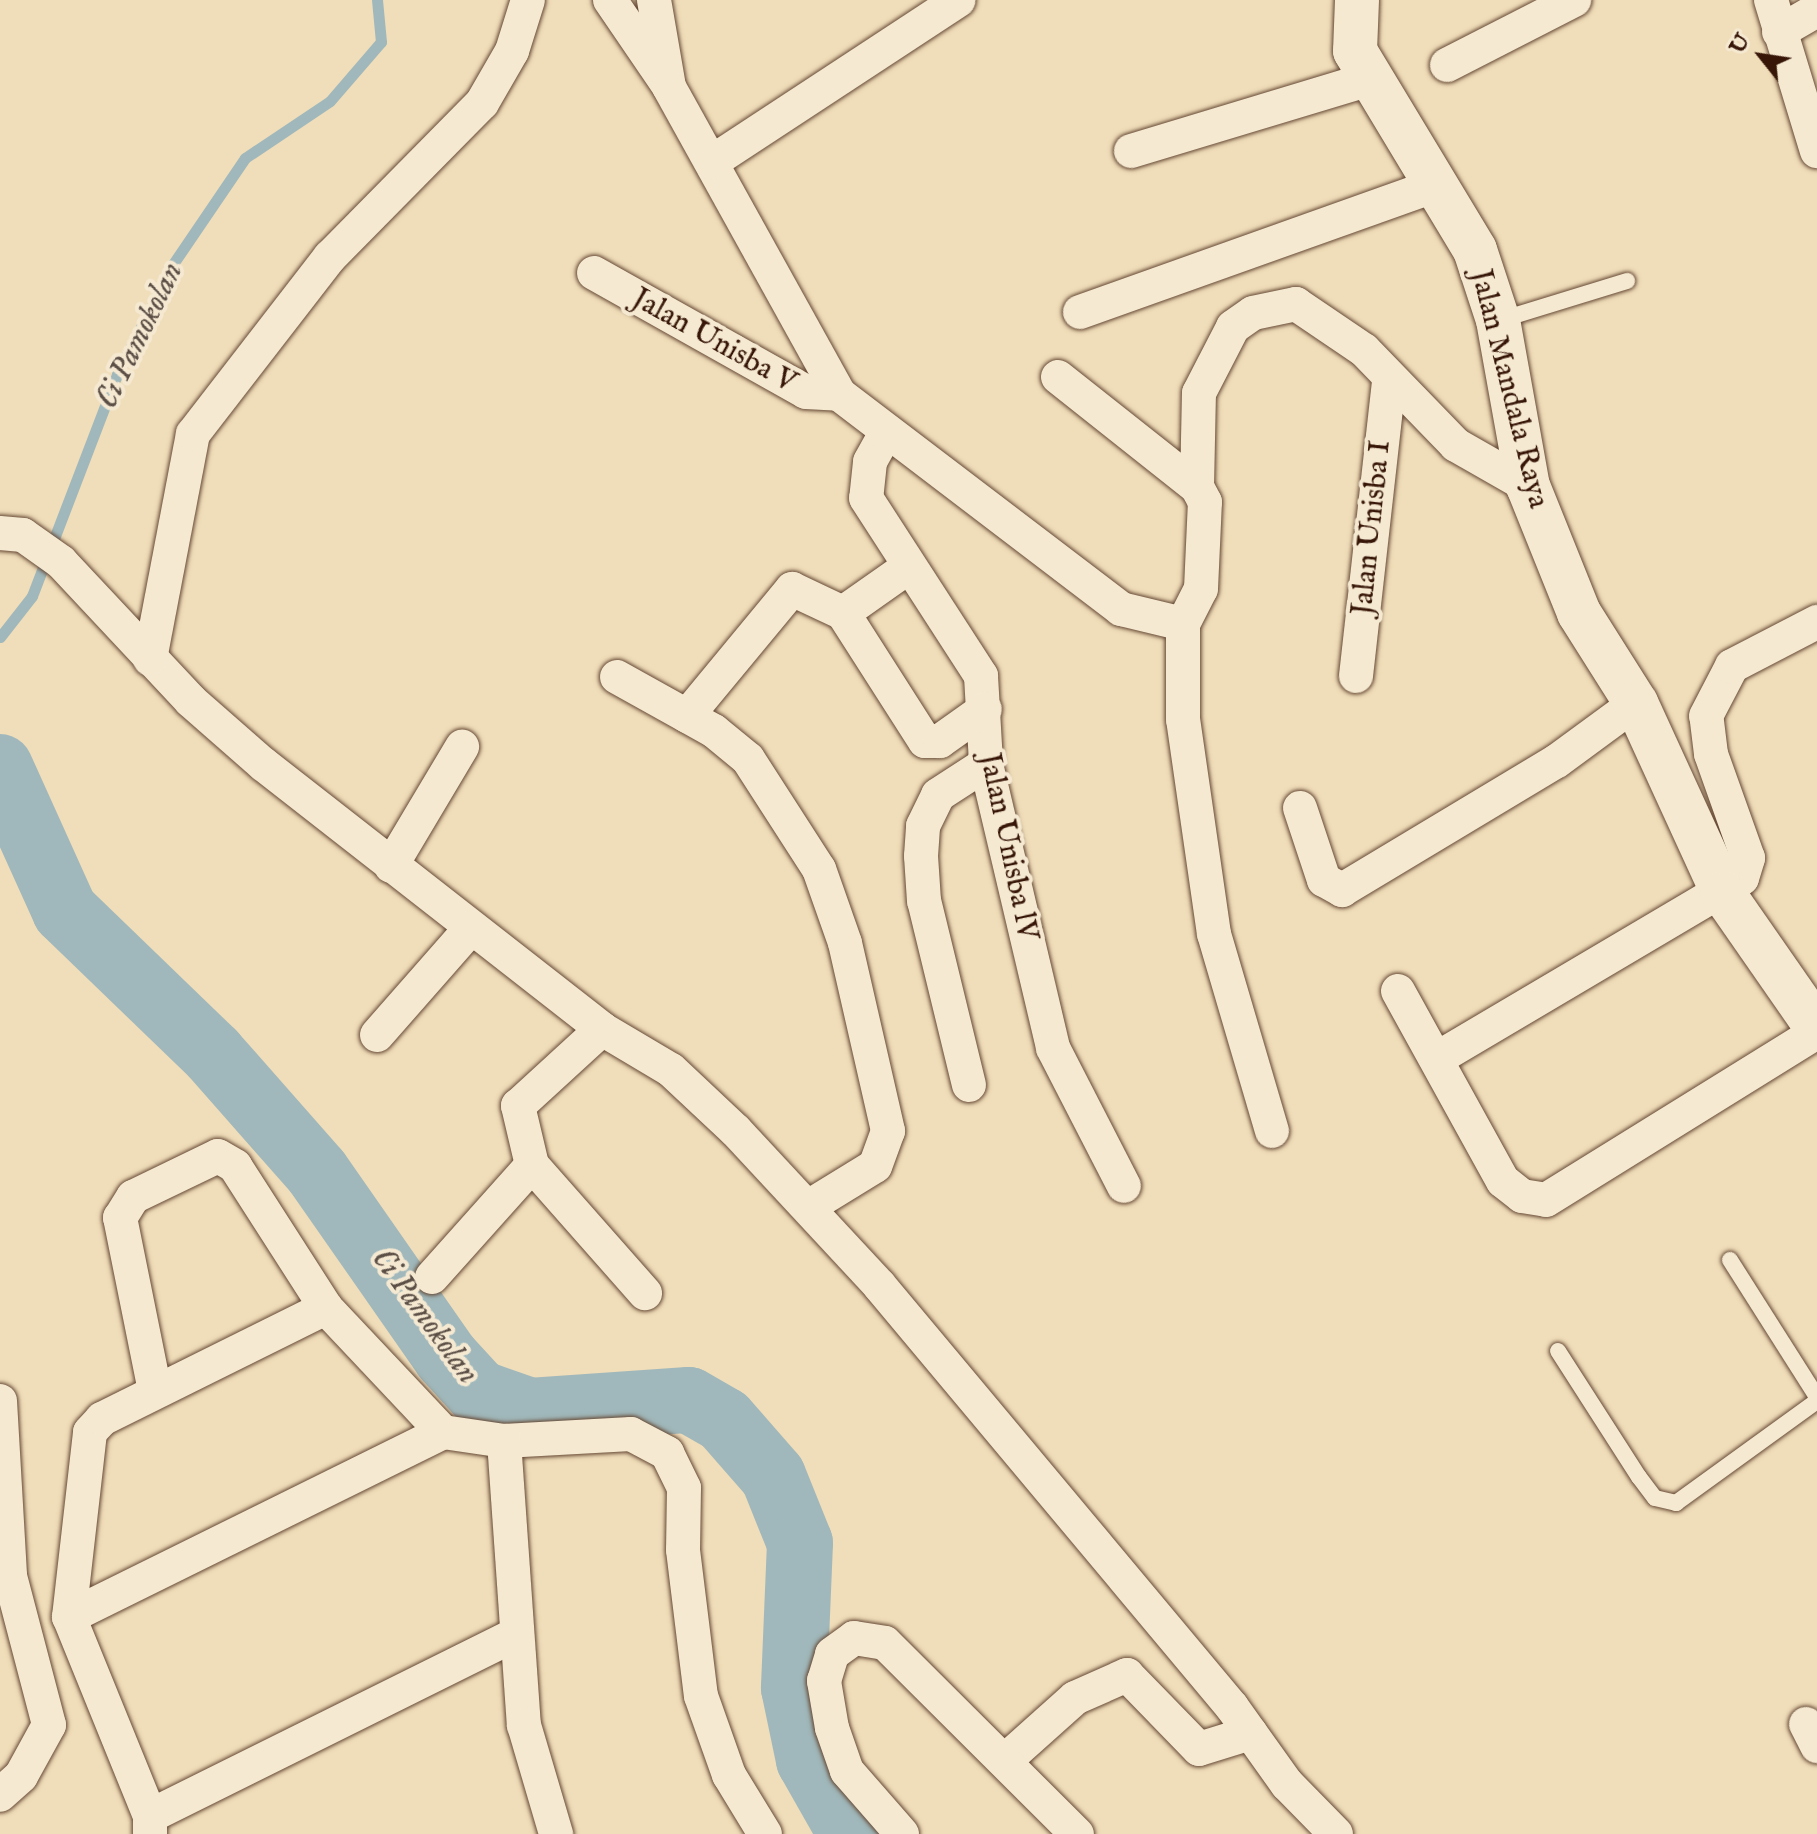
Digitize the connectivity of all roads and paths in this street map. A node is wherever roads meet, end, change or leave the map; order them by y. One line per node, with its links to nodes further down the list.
1 (528, 0): 31 (street)
2 (610, 0): 11 (street)
3 (654, 0): 11 (street)
4 (959, 0): 14 (street)
5 (1357, 0): 10 (street, Jalan Mandala Raya)
6 (1574, 0): 9 (street)
7 (1817, 10): 8 (street)
8 (1775, 16): 13 (street)
9 (1447, 65)
10 (1369, 79): 12 (street); 15 (street, Jalan Mandala Raya)
11 (669, 87): 14 (street)
12 (1131, 151)
13 (1817, 151)
14 (712, 162): 22 (street)
15 (1432, 187): 18 (street); 19 (street, Jalan Mandala Raya)
16 (594, 273): 22 (street, Jalan Unisba V)
17 (1627, 281): 19 (lane)
18 (1080, 312)
19 (1498, 320): 24 (street, Jalan Mandala Raya)
20 (1058, 377): 25 (street)
21 (1389, 380): 24 (street); 25 (street); 32 (street, Jalan Unisba I)
22 (839, 394): 23 (street)
23 (887, 431): 27 (street, Jalan Unisba lV); 30 (street)
24 (1528, 486): 34 (street, Jalan Mandala Raya)
25 (1197, 487): 30 (street)
26 (12, 534): 31 (street)
27 (907, 568): 28 (street); 35 (street, Jalan Unisba lV)
28 (843, 613): 35 (street); 36 (street)
29 (1817, 622): 41 (street)
30 (1183, 624): 49 (street)
31 (150, 659): 40 (street)
32 (1356, 676)
33 (617, 677): 36 (street)
34 (1636, 703): 39 (street); 41 (street, Jalan Mandala Raya)
35 (985, 709): 38 (street, Jalan Unisba lV)
36 (687, 716): 52 (street)
37 (462, 747): 40 (street)
38 (986, 764): 48 (street); 51 (street, Jalan Unisba lV)
39 (1300, 808)
40 (391, 866): 42 (street)
41 (1723, 893): 45 (street, Jalan Mandala Raya); 47 (street)
42 (470, 929): 44 (street); 46 (street)
43 (1398, 991): 47 (street)
44 (602, 1029): 50 (street); 52 (street)
45 (1817, 1030): 47 (street)
46 (377, 1035)
47 (1438, 1058)
48 (969, 1085)
49 (1272, 1131)
50 (532, 1165): 54 (street); 55 (street)
51 (1124, 1186)
52 (810, 1206): 66 (street)
53 (1730, 1260): 59 (lane)
54 (432, 1277)
55 (645, 1293)
56 (326, 1308): 58 (street); 58 (street); 61 (street)
57 (1558, 1351): 59 (lane)
58 (155, 1391): 64 (street)
59 (1817, 1399)
60 (0, 1401): 63 (street)
61 (443, 1432): 62 (street); 64 (street)
62 (504, 1441): 65 (street); 72 (street)
63 (2, 1513): 69 (street)
64 (69, 1617): 70 (street)
65 (516, 1634): 70 (street); 71 (street)
66 (1251, 1733): 67 (street); 68 (street)
67 (1008, 1758): 73 (street); 74 (street)
68 (1287, 1784): 75 (street); 76 (street)
69 (0, 1795)
70 (150, 1825)
71 (548, 1831)
72 (765, 1834)
73 (902, 1834)
74 (1077, 1834)
75 (1306, 1834)
76 (1336, 1834)

